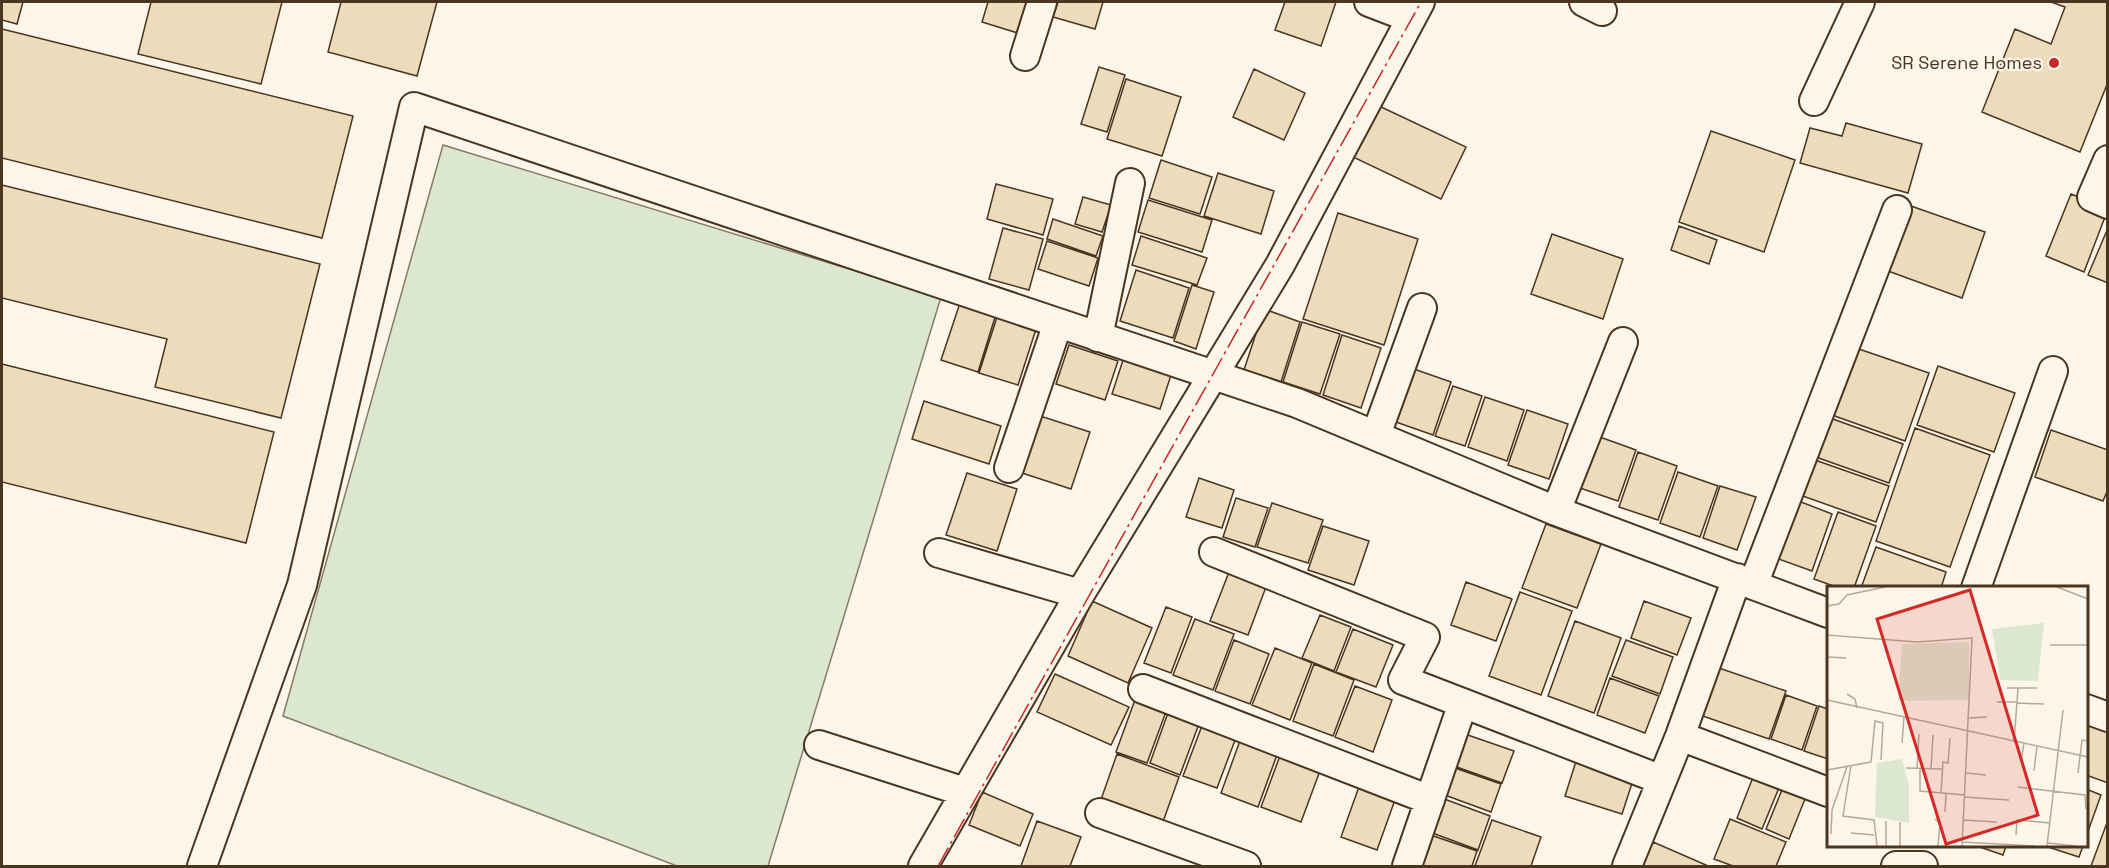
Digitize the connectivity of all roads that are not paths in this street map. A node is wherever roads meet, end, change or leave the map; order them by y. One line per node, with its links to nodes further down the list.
1 (1042, 2): 5 (street)
2 (1369, 2): 4 (street)
3 (1860, 2): 6 (street)
4 (1415, 10): 16 (street)
5 (1025, 56)
6 (1814, 101)
7 (2108, 160): 9 (street)
8 (1130, 183): 13 (street)
9 (2108, 204)
10 (1897, 210): 22 (street)
11 (1422, 309): 17 (street)
12 (1058, 323): 13 (street); 18 (street); 37 (street)
13 (1098, 337): 16 (street)
14 (1623, 342): 19 (street)
15 (2053, 371): 23 (street)
16 (1213, 375): 17 (street); 24 (street)
17 (1376, 435): 19 (street)
18 (1009, 468)
19 (1556, 511): 22 (street)
20 (1214, 552): 27 (street)
21 (939, 553): 24 (street)
22 (1745, 582): 25 (street); 30 (street)
23 (1977, 586)
24 (1080, 594): 33 (street)
25 (1827, 613)
26 (1143, 689): 35 (street)
27 (1463, 704): 32 (street); 35 (street)
28 (2088, 710): 29 (street)
29 (2108, 717)
30 (1680, 736): 32 (street); 34 (street)
31 (819, 745): 33 (street)
32 (1662, 780): 41 (street)
33 (965, 792): 38 (street)
34 (1827, 792)
35 (1430, 800): 40 (street)
36 (1100, 813): 39 (street)
37 (202, 867)
38 (923, 867)
39 (1246, 867)
40 (1407, 867)
41 (1627, 867)
42 (1896, 867): 43 (street)
43 (1923, 867)

